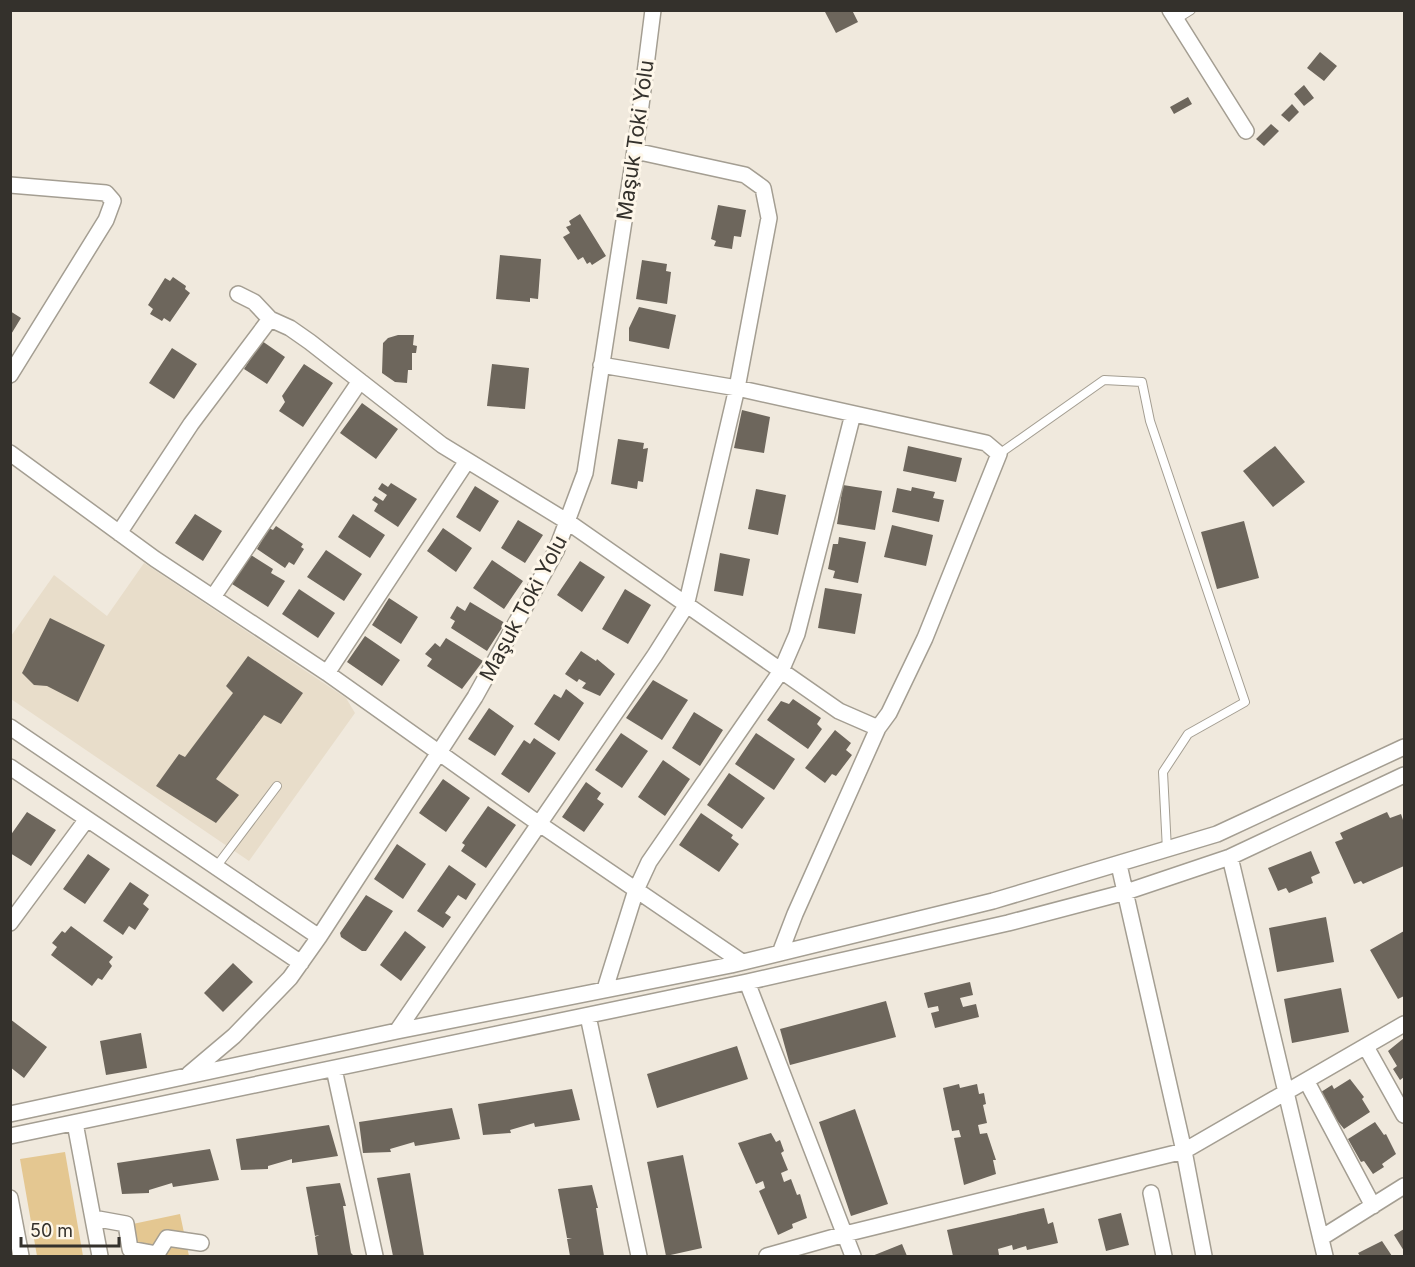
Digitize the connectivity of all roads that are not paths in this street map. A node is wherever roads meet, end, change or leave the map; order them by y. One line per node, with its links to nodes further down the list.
1 (653, 10): 5 (street, Maşuk Toki Yolu)
2 (1191, 10): 3 (lane)
3 (1172, 15): 4 (street)
4 (1246, 131)
5 (635, 151): 9 (street, Maşuk Toki Yolu); 12 (street)
6 (10, 185): 10 (street)
7 (238, 294): 8 (street)
8 (270, 319): 11 (street); 18 (street)
9 (602, 365): 12 (street); 17 (street, Maşuk Toki Yolu)
10 (10, 375)
11 (360, 381): 16 (street); 19 (street)
12 (737, 388): 13 (street); 20 (street)
13 (853, 414): 15 (street); 21 (street)
14 (10, 453): 18 (street)
15 (999, 454): 24 (street); 32 (lane)
16 (468, 461): 17 (street); 22 (street)
17 (568, 522): 20 (street); 26 (street, Maşuk Toki Yolu)
18 (119, 533): 19 (street)
19 (213, 597): 22 (street)
20 (686, 606): 21 (street); 31 (street)
21 (781, 671): 24 (street); 36 (street)
22 (327, 673): 26 (street)
23 (10, 727): 35 (street)
24 (878, 728): 40 (street)
25 (1404, 747): 32 (street)
26 (438, 753): 31 (street); 39 (street, Maşuk Toki Yolu)
27 (10, 767): 30 (street)
28 (1404, 775): 33 (street)
29 (277, 786): 35 (lane)
30 (87, 819): 38 (street); 42 (street)
31 (538, 823): 36 (street); 47 (street)
32 (1167, 850): 34 (street)
33 (1230, 858): 37 (street); 52 (street)
34 (1119, 865): 37 (street); 40 (street)
35 (215, 868): 39 (street)
36 (636, 890): 41 (street); 44 (street)
37 (1125, 892): 43 (street); 58 (street)
38 (10, 923)
39 (320, 937): 42 (street, Maşuk Toki Yolu)
40 (780, 953): 41 (street)
41 (742, 962): 44 (street)
42 (301, 963): 50 (street, Maşuk Toki Yolu)
43 (747, 982): 45 (street); 64 (street)
44 (604, 989): 47 (street)
45 (588, 1016): 49 (street); 70 (street)
46 (1404, 1024): 48 (street)
47 (397, 1032): 50 (street)
48 (1366, 1047): 51 (street); 55 (street)
49 (334, 1069): 53 (street); 69 (street)
50 (187, 1076): 53 (street); 54 (street, Maşuk Toki Yolu)
51 (1307, 1082): 52 (street); 62 (street)
52 (1287, 1092): 58 (street); 65 (street)
53 (192, 1098): 56 (street)
54 (10, 1114)
55 (1404, 1114)
56 (75, 1123): 57 (street); 63 (street)
57 (10, 1136)
58 (1184, 1151): 64 (street); 74 (street)
59 (1404, 1186): 62 (street)
60 (1151, 1194): 73 (street)
61 (10, 1198): 67 (street)
62 (1373, 1206): 65 (street)
63 (93, 1218): 66 (street); 68 (street)
64 (845, 1234): 71 (street); 72 (street)
65 (1321, 1238): 75 (street)
66 (201, 1243)
67 (21, 1257)
68 (100, 1257)
69 (375, 1257)
70 (639, 1257)
71 (766, 1257)
72 (853, 1257)
73 (1164, 1257)
74 (1204, 1257)
75 (1325, 1257)

